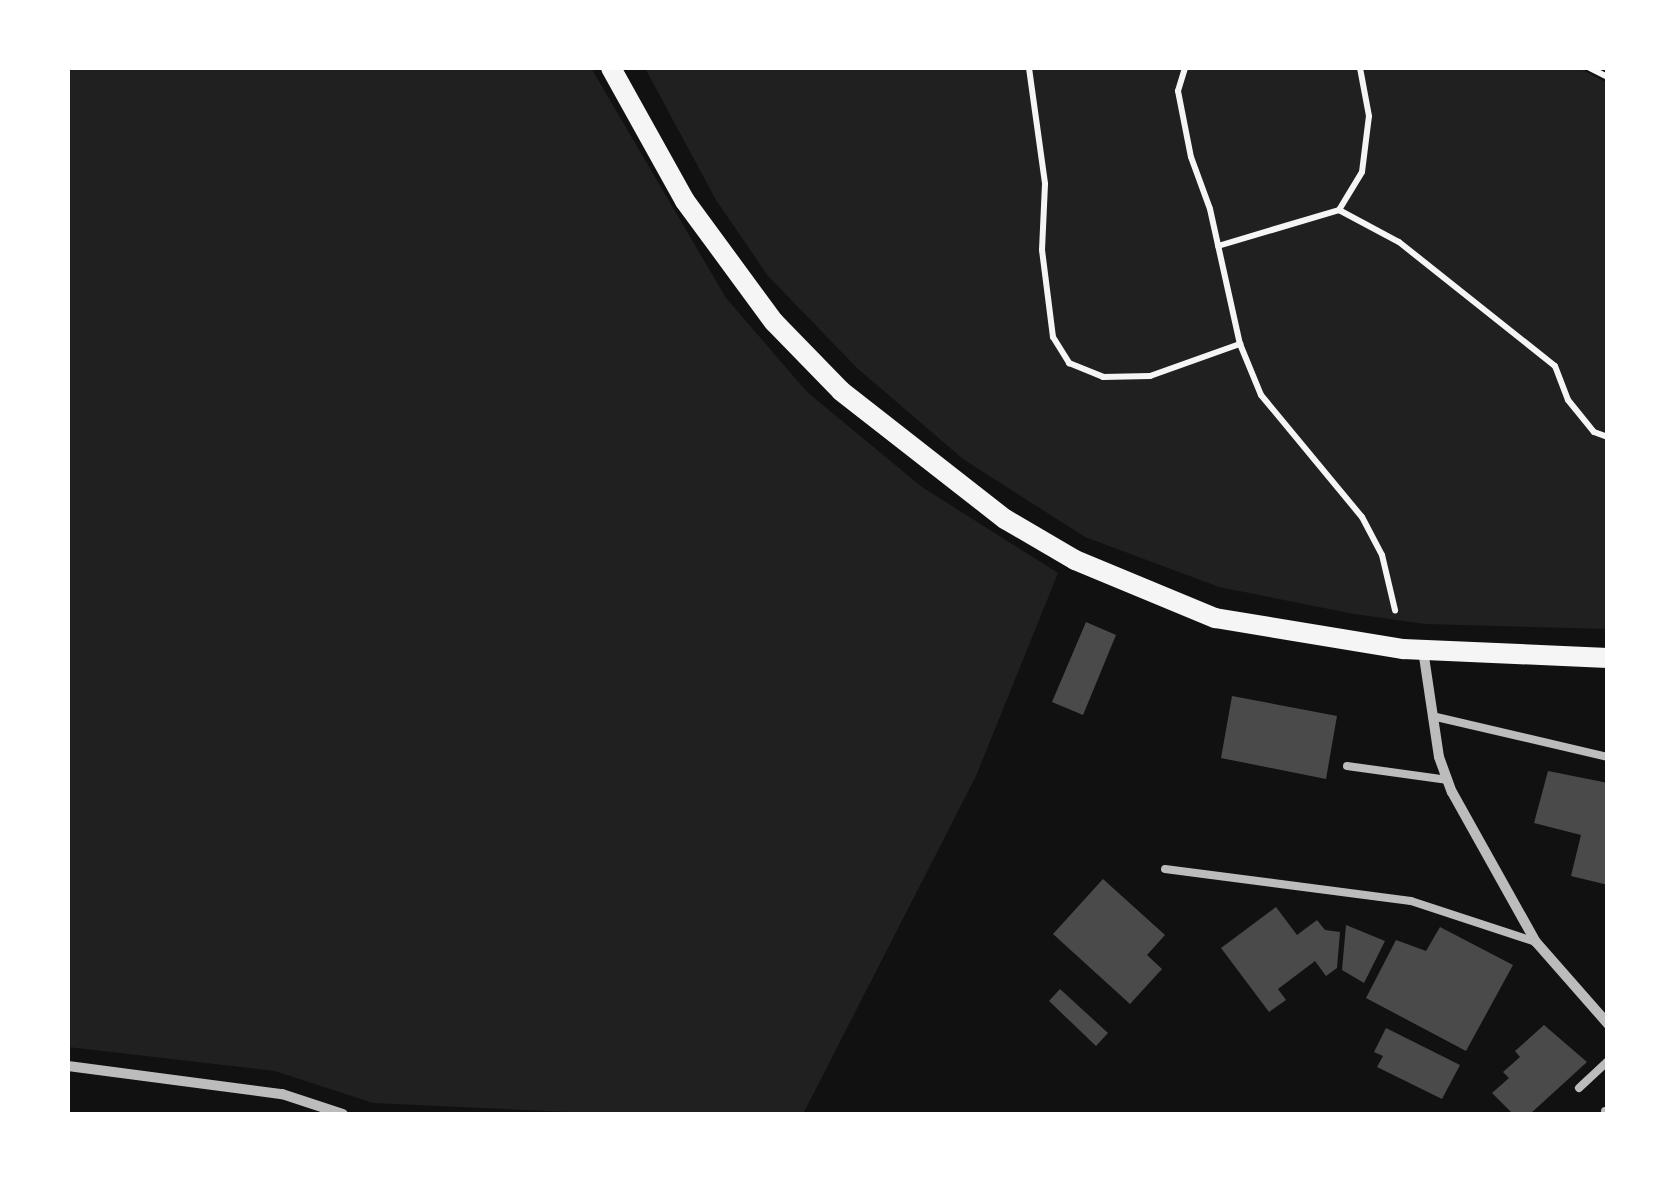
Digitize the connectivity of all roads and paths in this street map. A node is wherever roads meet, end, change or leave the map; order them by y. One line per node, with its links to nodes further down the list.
1 (611, 68): 11 (main road)
2 (1029, 68): 9 (path)
3 (1185, 68): 8 (path)
4 (1360, 68): 7 (path)
5 (1590, 68): 6 (path)
6 (1608, 77)
7 (1339, 210): 8 (path); 10 (path)
8 (1218, 246): 9 (path)
9 (1240, 344): 11 (path)
10 (1608, 437)
11 (1414, 650): 12 (main road); 13 (street)
12 (1608, 658)
13 (1431, 715): 14 (lane); 16 (street)
14 (1608, 757)
15 (1348, 766): 16 (lane)
16 (1448, 780): 18 (street)
17 (1165, 869): 18 (lane)
18 (1536, 942): 19 (street)
19 (1608, 1024)
20 (1608, 1061): 22 (lane)
21 (68, 1066): 23 (street)
22 (1579, 1088)
23 (344, 1114)

